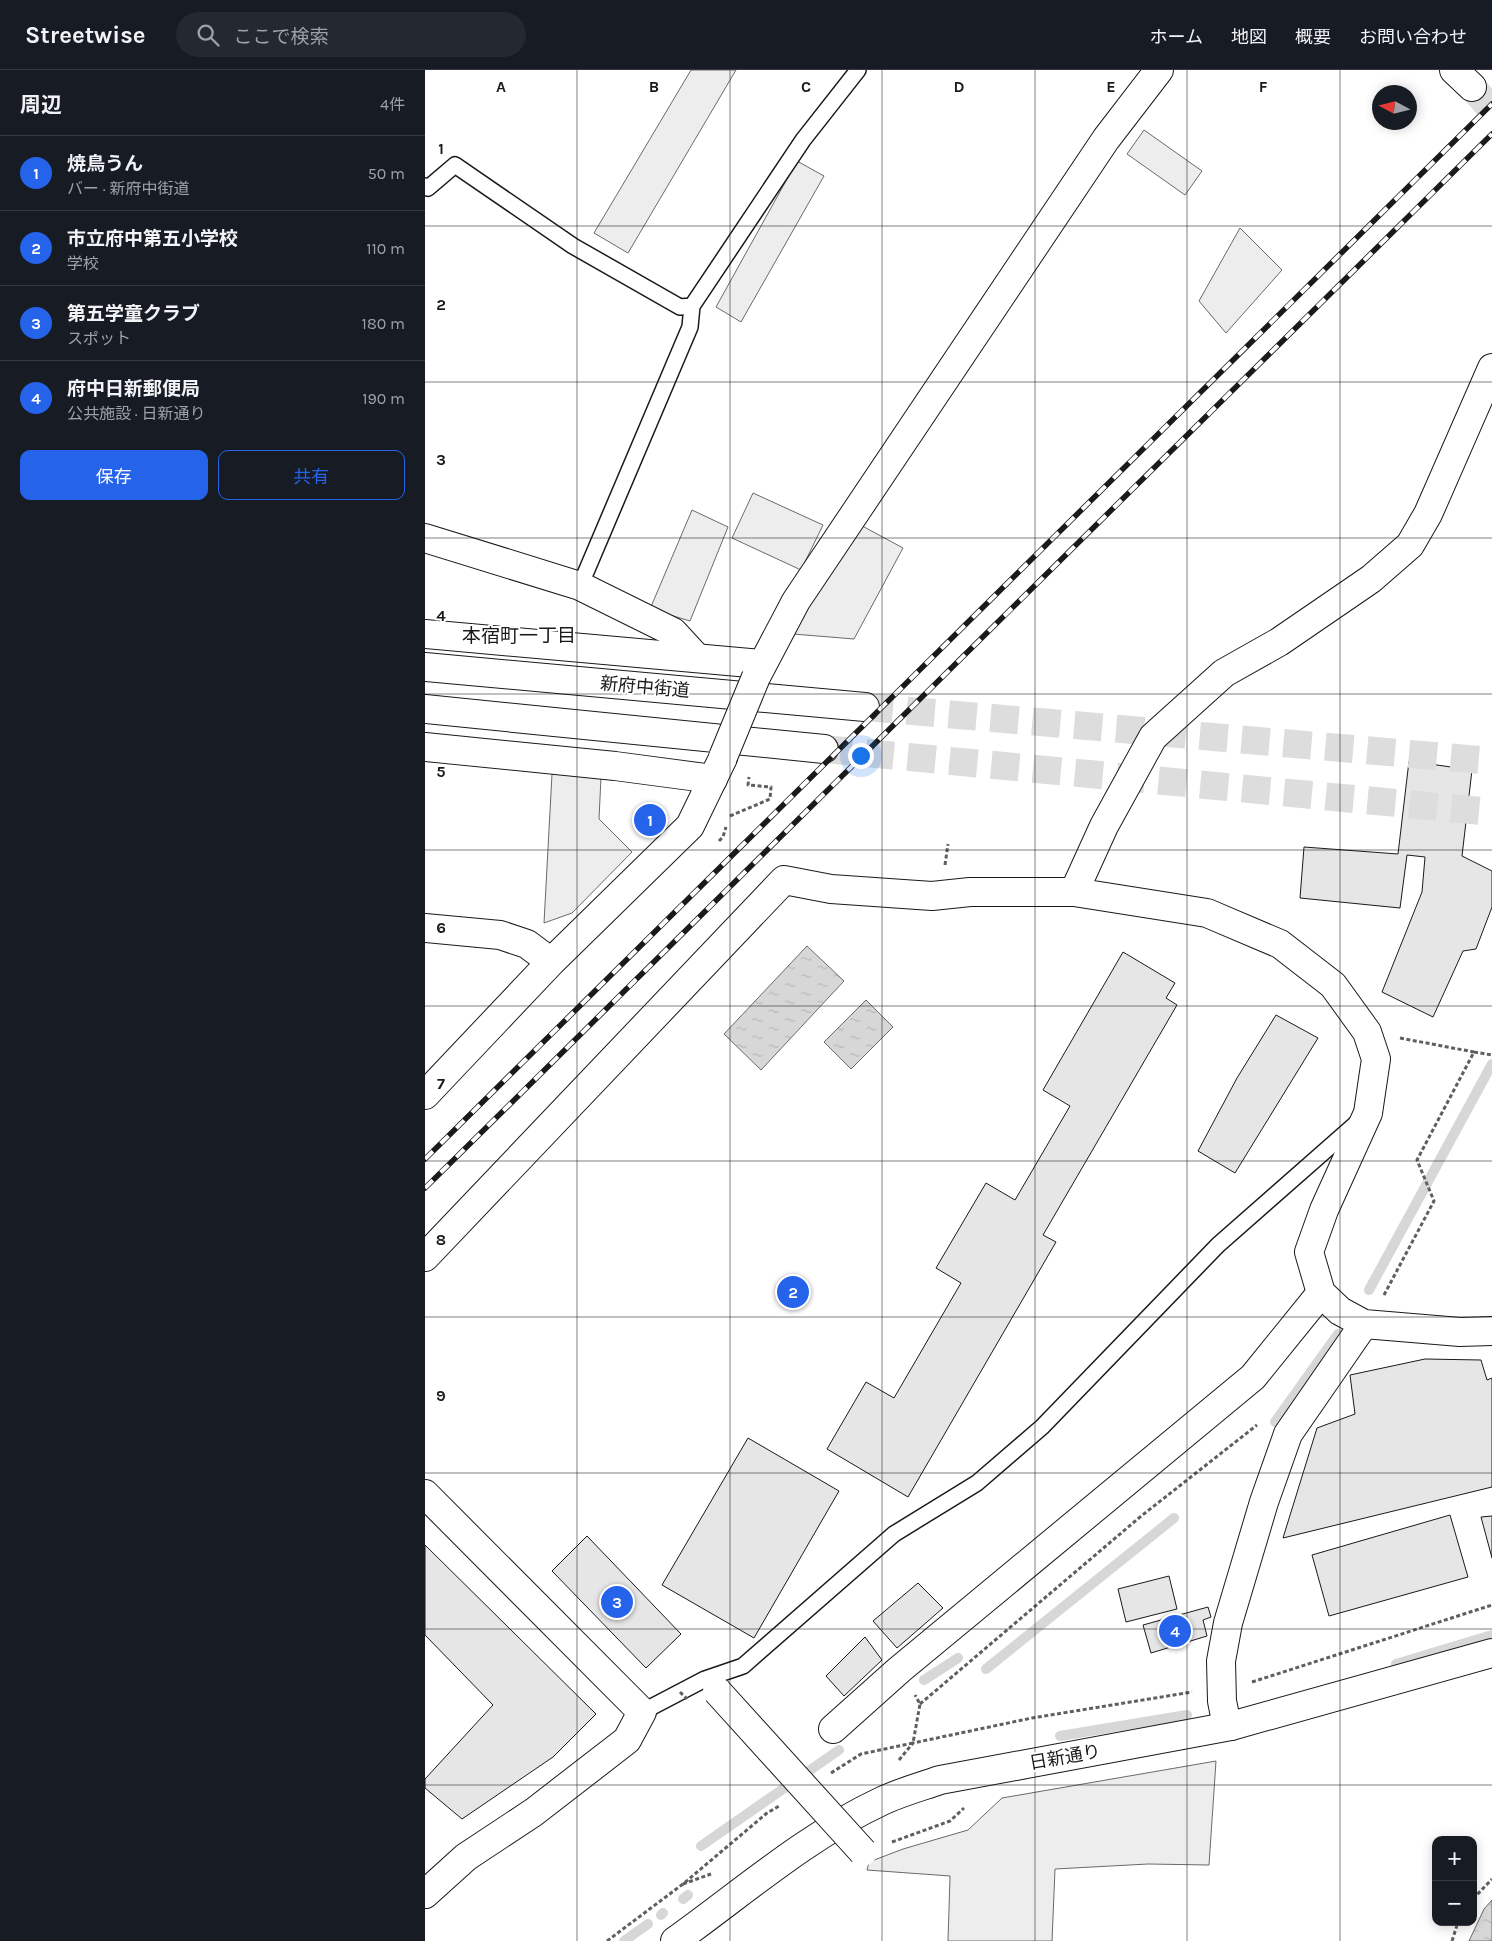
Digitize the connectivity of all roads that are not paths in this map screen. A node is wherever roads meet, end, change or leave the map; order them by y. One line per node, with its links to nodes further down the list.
1 (859, 70): 4 (lane)
2 (1159, 70): 11 (street)
3 (425, 186): 4 (lane)
4 (692, 306): 7 (lane)
5 (1492, 368): 17 (street)
6 (425, 538): 7 (street)
7 (580, 586): 9 (street)
8 (425, 634): 9 (street)
9 (697, 658): 11 (street)
10 (425, 667): 12 (street, 新府中街道)
11 (758, 670): 16 (street, bridge)
12 (865, 707)
13 (425, 708): 15 (street)
14 (425, 747): 16 (street)
15 (824, 749)
16 (718, 768): 19 (street)
17 (1074, 892): 21 (street); 22 (street)
18 (425, 928): 19 (street)
19 (551, 962): 20 (street)
20 (425, 1095)
21 (1368, 1113): 23 (street); 29 (lane)
22 (425, 1257)
23 (1321, 1293): 24 (street); 31 (street)
24 (1364, 1324): 25 (street); 30 (street)
25 (1492, 1331)
26 (425, 1494): 29 (street)
27 (1492, 1652): 30 (street, 日新通り)
28 (717, 1691): 32 (street, bridge)
29 (642, 1712): 33 (street)
30 (1226, 1714): 34 (street, 日新通り)
31 (833, 1728)
32 (863, 1852)
33 (425, 1894)
34 (675, 1941)

